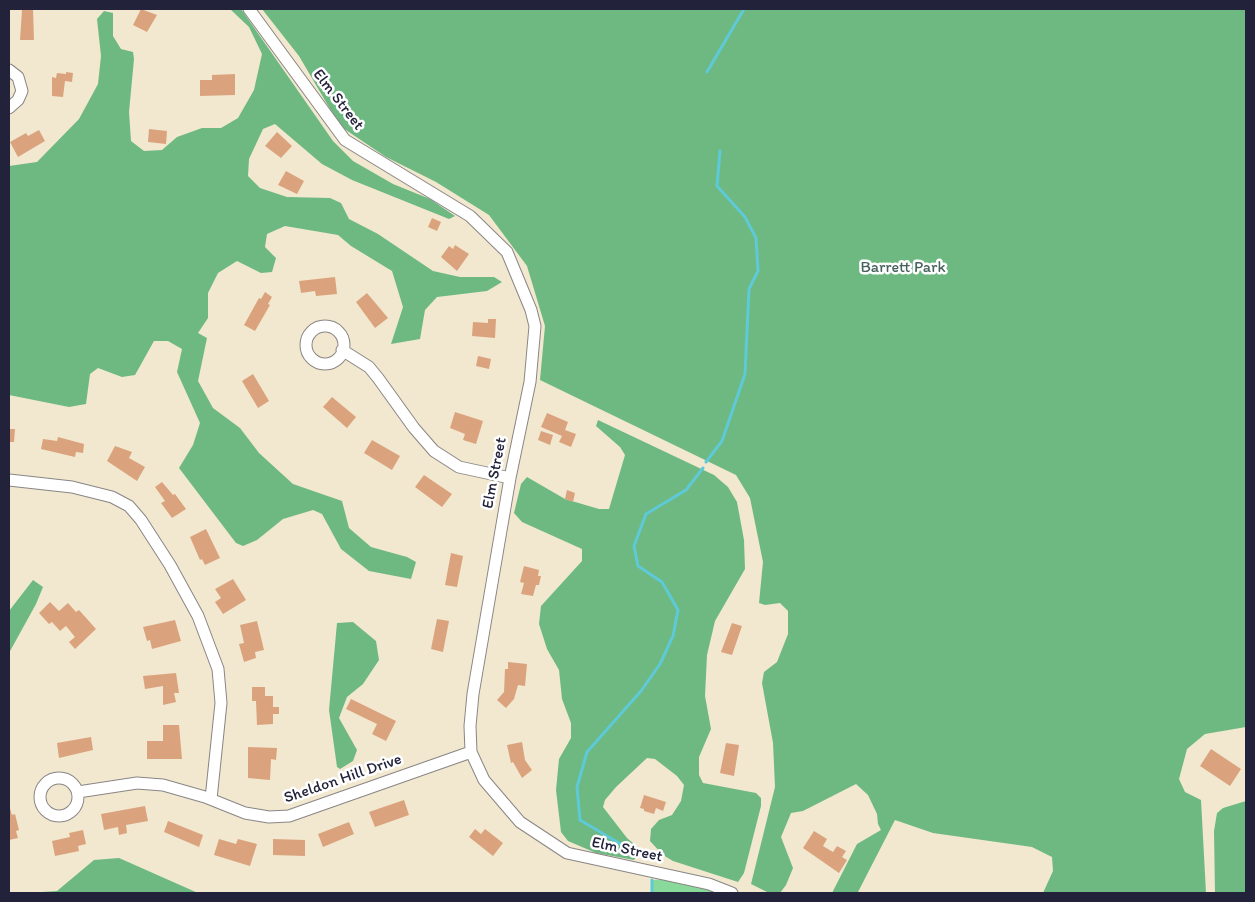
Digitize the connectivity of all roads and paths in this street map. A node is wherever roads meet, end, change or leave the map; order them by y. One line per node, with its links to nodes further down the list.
1 (249, 9): 5 (street, Elm Street)
2 (9, 70): 3 (street)
3 (9, 108)
4 (342, 350): 5 (street)
5 (510, 478): 7 (street, Elm Street)
6 (9, 480): 9 (street)
7 (471, 752): 9 (street, Sheldon Hill Drive); 10 (street, Elm Street)
8 (78, 792): 9 (street, Sheldon Hill Drive)
9 (211, 799)
10 (732, 893)

